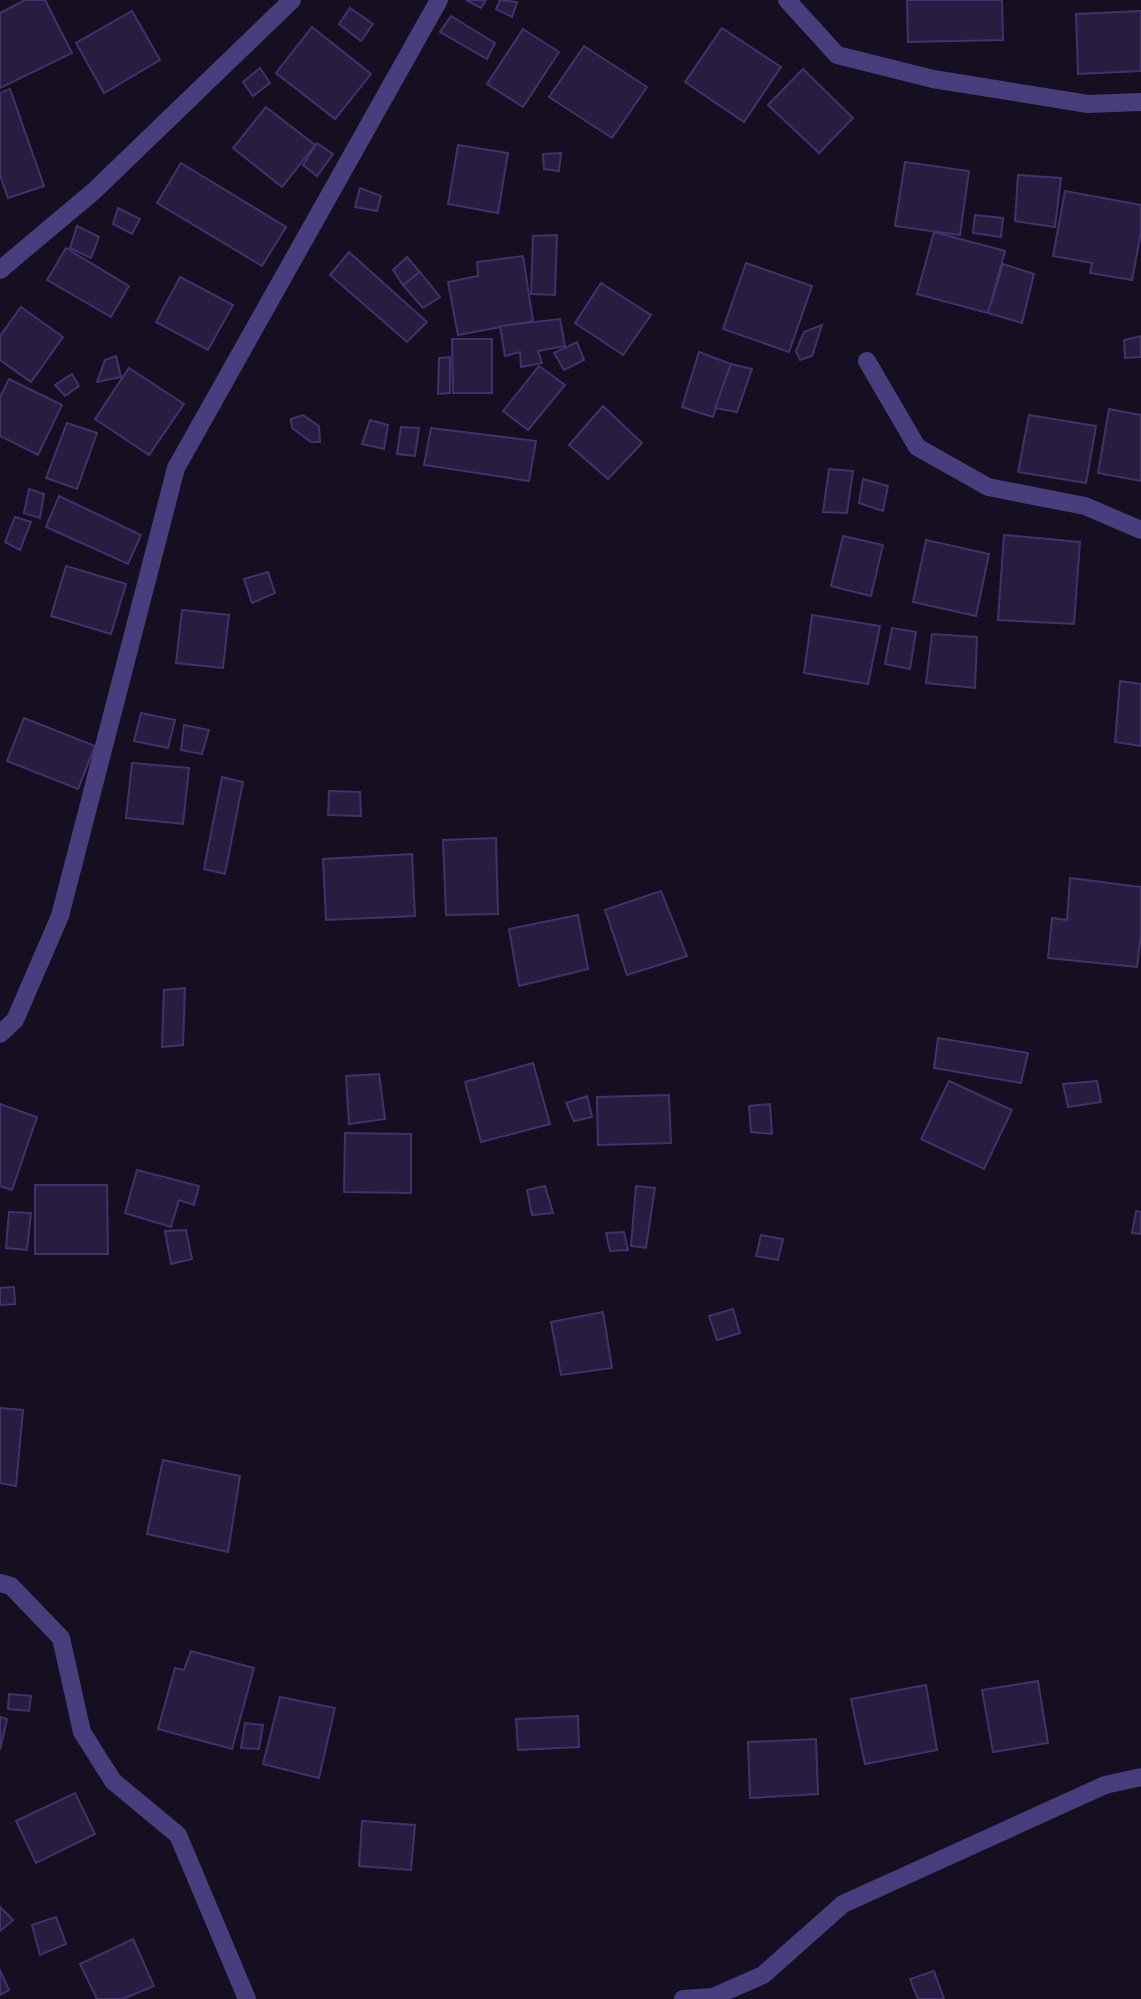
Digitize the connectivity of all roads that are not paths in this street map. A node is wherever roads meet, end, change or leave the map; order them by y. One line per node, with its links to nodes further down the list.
1 (292, 0): 5 (street)
2 (439, 0): 8 (street)
3 (787, 0): 4 (street)
4 (1141, 102)
5 (0, 270)
6 (867, 361): 7 (street)
7 (1141, 530)
8 (0, 1034)
9 (0, 1583): 11 (street)
10 (1141, 1777): 12 (street)
11 (247, 1999)
12 (683, 1999)

